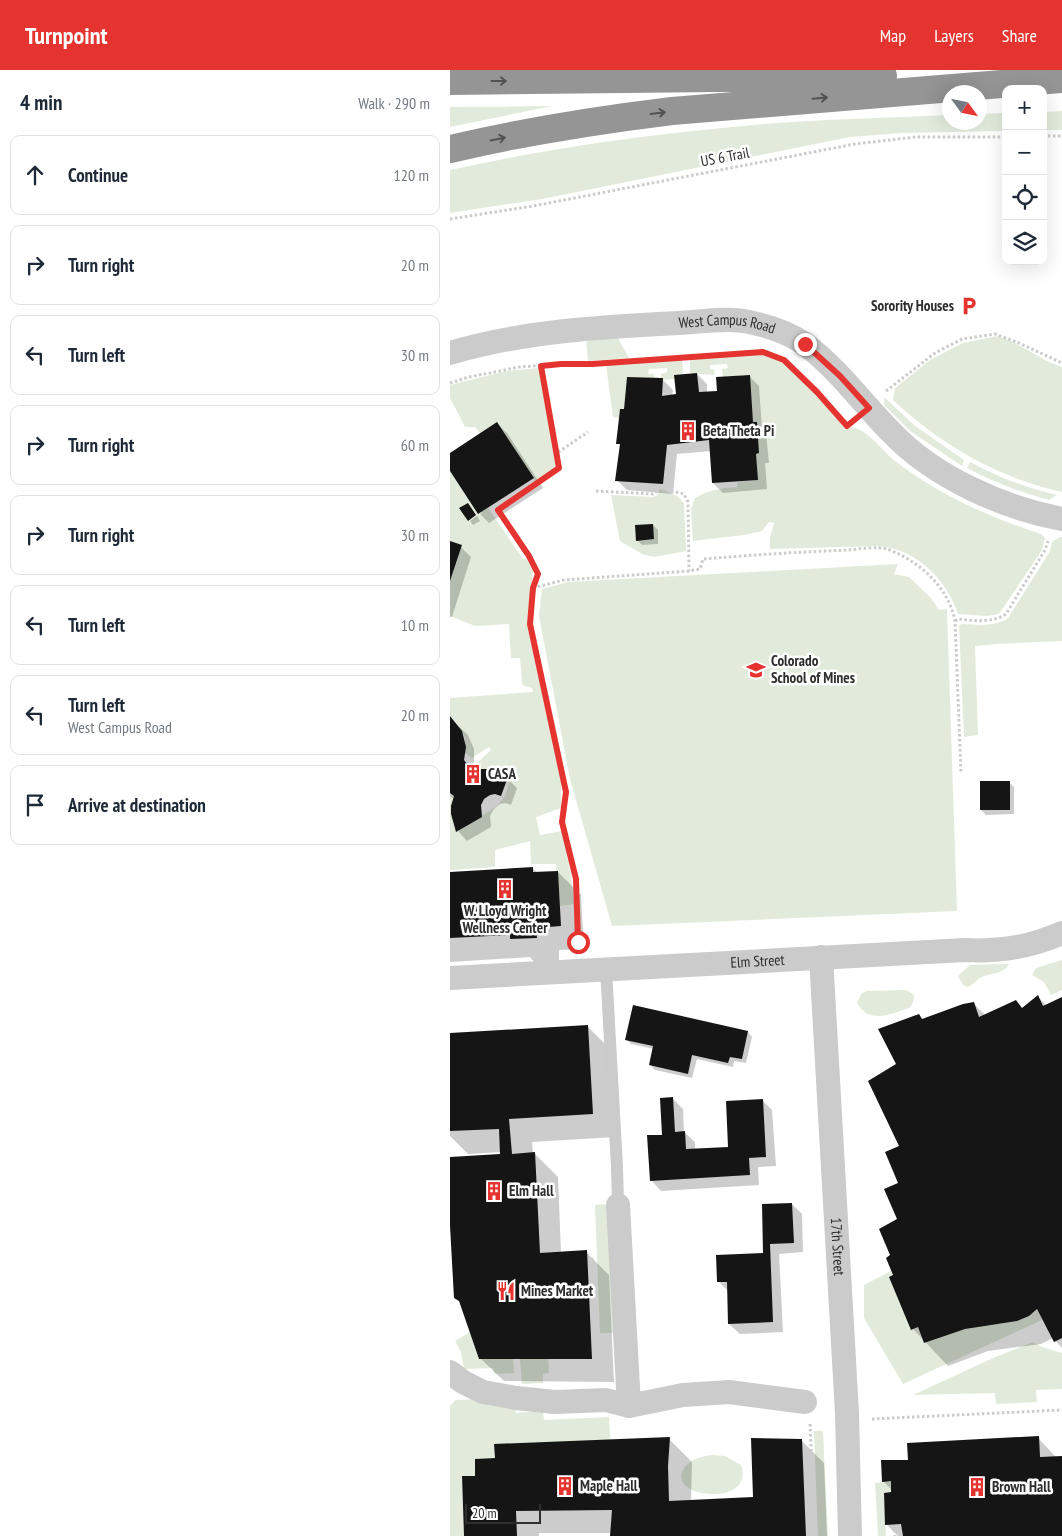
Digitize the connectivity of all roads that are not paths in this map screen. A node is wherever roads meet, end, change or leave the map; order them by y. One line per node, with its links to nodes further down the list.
1 (1062, 74): 3 (highway, one-way to 1)
2 (1062, 79): 4 (highway, one-way to 2)
3 (450, 81)
4 (450, 149)
5 (450, 354): 6 (street, West Campus Road)
6 (1056, 528)
7 (1062, 933): 8 (street, Elm Street)
8 (821, 956): 9 (street, Elm Street); 15 (street, 17th Street)
9 (606, 969): 10 (street, Elm Street); 11 (lane)
10 (450, 978)
11 (618, 1205): 13 (street)
12 (450, 1372): 13 (street)
13 (629, 1406): 14 (street)
14 (807, 1412)
15 (850, 1536)

